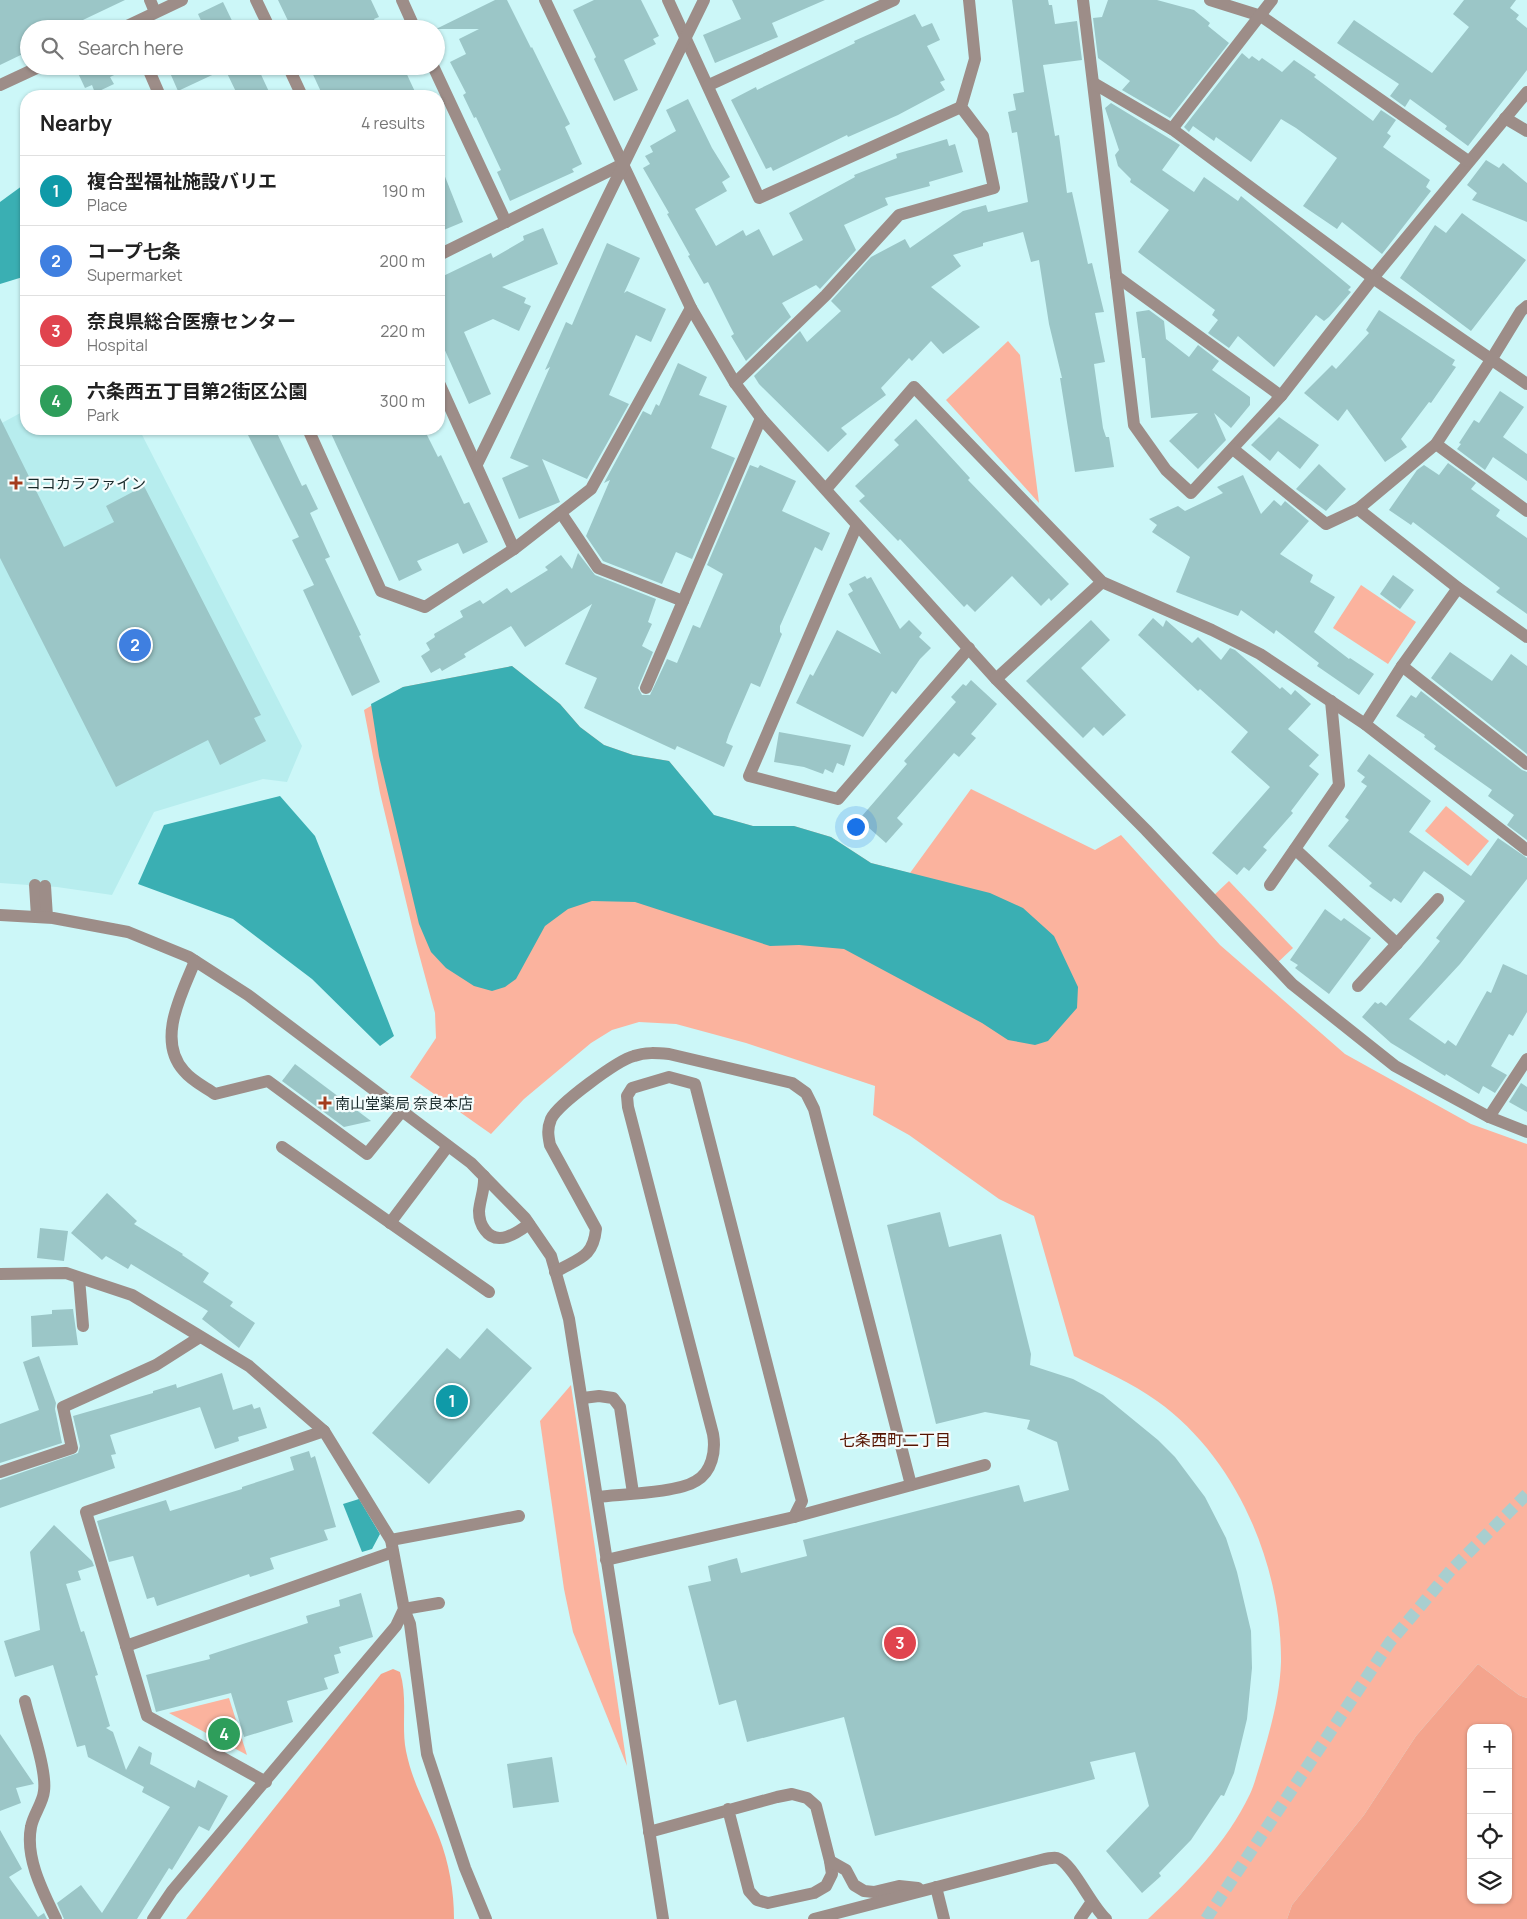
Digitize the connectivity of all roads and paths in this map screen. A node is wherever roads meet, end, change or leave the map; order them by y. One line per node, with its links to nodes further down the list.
1 (150, 0): 13 (street)
2 (182, 0): 13 (street)
3 (256, 0): 16 (street)
4 (402, 0): 17 (street)
5 (545, 0): 36 (street)
6 (668, 0): 18 (street)
7 (704, 0): 18 (street)
8 (894, 0): 25 (street)
9 (969, 0): 31 (street)
10 (1083, 0): 23 (street)
11 (1210, 0): 14 (street)
12 (1272, 0): 14 (street)
13 (155, 12): 15 (street)
14 (1261, 16): 33 (street); 35 (street)
15 (140, 20)
16 (266, 20)
17 (411, 20)
18 (685, 37): 25 (street); 36 (street)
19 (22, 75): 24 (street)
20 (150, 75): 26 (street)
21 (292, 75): 27 (street)
22 (437, 75): 28 (street)
23 (1095, 84): 33 (street); 39 (street)
24 (0, 85)
25 (709, 85): 31 (street)
26 (157, 90)
27 (299, 90)
28 (444, 90)
29 (445, 92): 37 (street)
30 (1527, 92): 32 (street)
31 (961, 107): 44 (street)
32 (1505, 118): 34 (street); 35 (street)
33 (1172, 129): 40 (street)
34 (1527, 131)
35 (1468, 161): 40 (street)
36 (623, 164): 37 (street); 42 (street); 52 (street)
37 (506, 222): 38 (street)
38 (445, 252)
39 (1116, 276): 47 (street); 51 (street)
40 (1372, 278): 43 (street); 47 (street)
41 (1527, 306): 43 (street)
42 (691, 308): 44 (street); 56 (street)
43 (1492, 360): 45 (street); 50 (street)
44 (735, 383): 48 (street)
45 (1527, 384)
46 (445, 396): 52 (street)
47 (1282, 396): 51 (street)
48 (761, 418): 53 (street); 61 (street)
49 (311, 435): 58 (street)
50 (1436, 444): 54 (street); 55 (street)
51 (1232, 449): 54 (street)
52 (477, 464): 58 (street)
53 (826, 489): 57 (street); 59 (street)
54 (1358, 510): 60 (street)
55 (1527, 511)
56 (561, 513): 58 (street); 61 (street)
57 (857, 525): 63 (street); 63 (street)
58 (514, 549)
59 (1102, 582): 65 (street); 67 (street)
60 (1458, 588): 62 (street); 64 (street)
61 (683, 601): 66 (street)
62 (1527, 637)
63 (969, 648): 65 (street)
64 (1402, 666): 68 (street); 69 (street)
65 (996, 679): 82 (street)
66 (646, 688)
67 (1331, 701): 68 (street); 70 (street)
68 (1365, 724): 71 (street)
69 (1527, 764)
70 (1295, 848): 73 (street); 77 (street)
71 (1527, 850)
72 (40, 885): 76 (street)
73 (1270, 885)
74 (1438, 899): 77 (street)
75 (0, 915): 76 (street)
76 (42, 917): 78 (street)
77 (1397, 944): 79 (street)
78 (195, 961): 81 (street); 81 (street)
79 (1358, 986)
80 (1527, 1059): 82 (street)
81 (402, 1111): 84 (street)
82 (1489, 1117): 83 (street)
83 (1527, 1132)
84 (448, 1146): 86 (street); 87 (street)
85 (282, 1147): 87 (street)
86 (484, 1176): 88 (street); 88 (street)
87 (390, 1223): 92 (street)
88 (530, 1224): 89 (street)
89 (555, 1272): 95 (street); 99 (street)
90 (0, 1274): 91 (street)
91 (79, 1278): 93 (street); 94 (street)
92 (489, 1292)
93 (83, 1326)
94 (200, 1337): 96 (street); 98 (street)
95 (583, 1398): 100 (street); 101 (street)
96 (324, 1431): 104 (street); 108 (street)
97 (985, 1465): 99 (street)
98 (0, 1472)
99 (911, 1484): 103 (street)
100 (633, 1493): 101 (street); 103 (street)
101 (597, 1497): 105 (street)
102 (519, 1516): 104 (street)
103 (794, 1517): 105 (street)
104 (392, 1546): 107 (street); 108 (street)
105 (606, 1560): 112 (street)
106 (439, 1603): 107 (street)
107 (404, 1609): 110 (street); 118 (street)
108 (126, 1646): 110 (street)
109 (25, 1701): 116 (street)
110 (266, 1782): 117 (street)
111 (728, 1810): 112 (street); 113 (street); 113 (street)
112 (649, 1832): 119 (street)
113 (830, 1861): 114 (street)
114 (933, 1888): 115 (street); 120 (street); 121 (street)
115 (1091, 1903): 122 (street); 123 (street)
116 (56, 1919)
117 (153, 1919)
118 (486, 1919)
119 (663, 1919)
120 (814, 1919)
121 (944, 1919)
122 (1080, 1919)
123 (1106, 1919)

